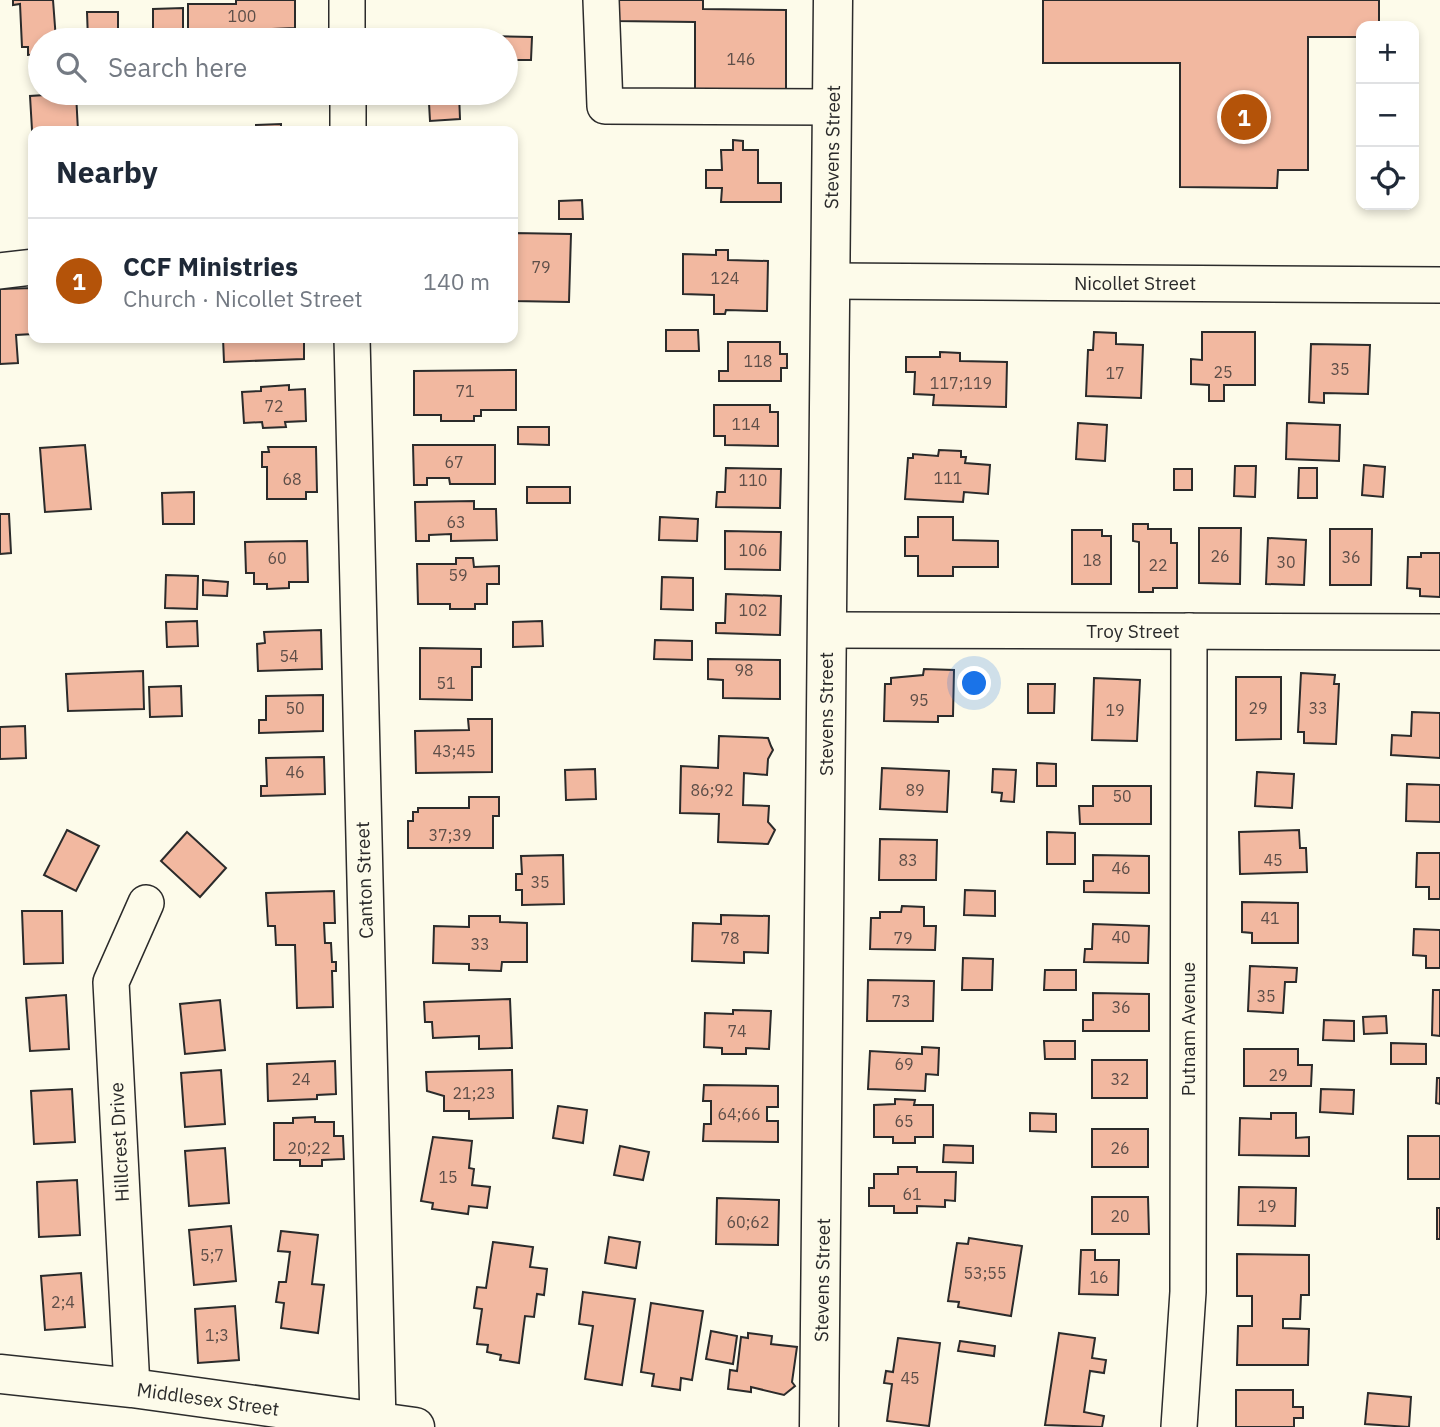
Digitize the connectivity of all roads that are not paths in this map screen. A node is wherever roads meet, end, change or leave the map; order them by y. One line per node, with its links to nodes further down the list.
1 (347, 0): 4 (street)
2 (601, 0): 6 (street)
3 (833, 0): 6 (main road, Stevens Street)
4 (347, 28)
5 (348, 105): 7 (street)
6 (832, 107): 10 (main road, Stevens Street)
7 (348, 126)
8 (28, 268): 9 (street)
9 (0, 271)
10 (830, 281): 11 (street, Nicollet Street); 13 (main road, Stevens Street)
11 (1440, 285)
12 (352, 343): 19 (street, Canton Street)
13 (827, 630): 14 (street, Troy Street); 21 (main road, Stevens Street)
14 (1189, 631): 15 (street, Troy Street); 22 (street, Putnam Avenue)
15 (1440, 632)
16 (146, 902): 18 (street, Hillcrest Drive)
17 (0, 1374): 18 (main road, Middlesex Street)
18 (132, 1388): 19 (main road, Middlesex Street)
19 (378, 1422): 20 (main road, Middlesex Street)
20 (415, 1427)
21 (819, 1427)
22 (1180, 1427)

